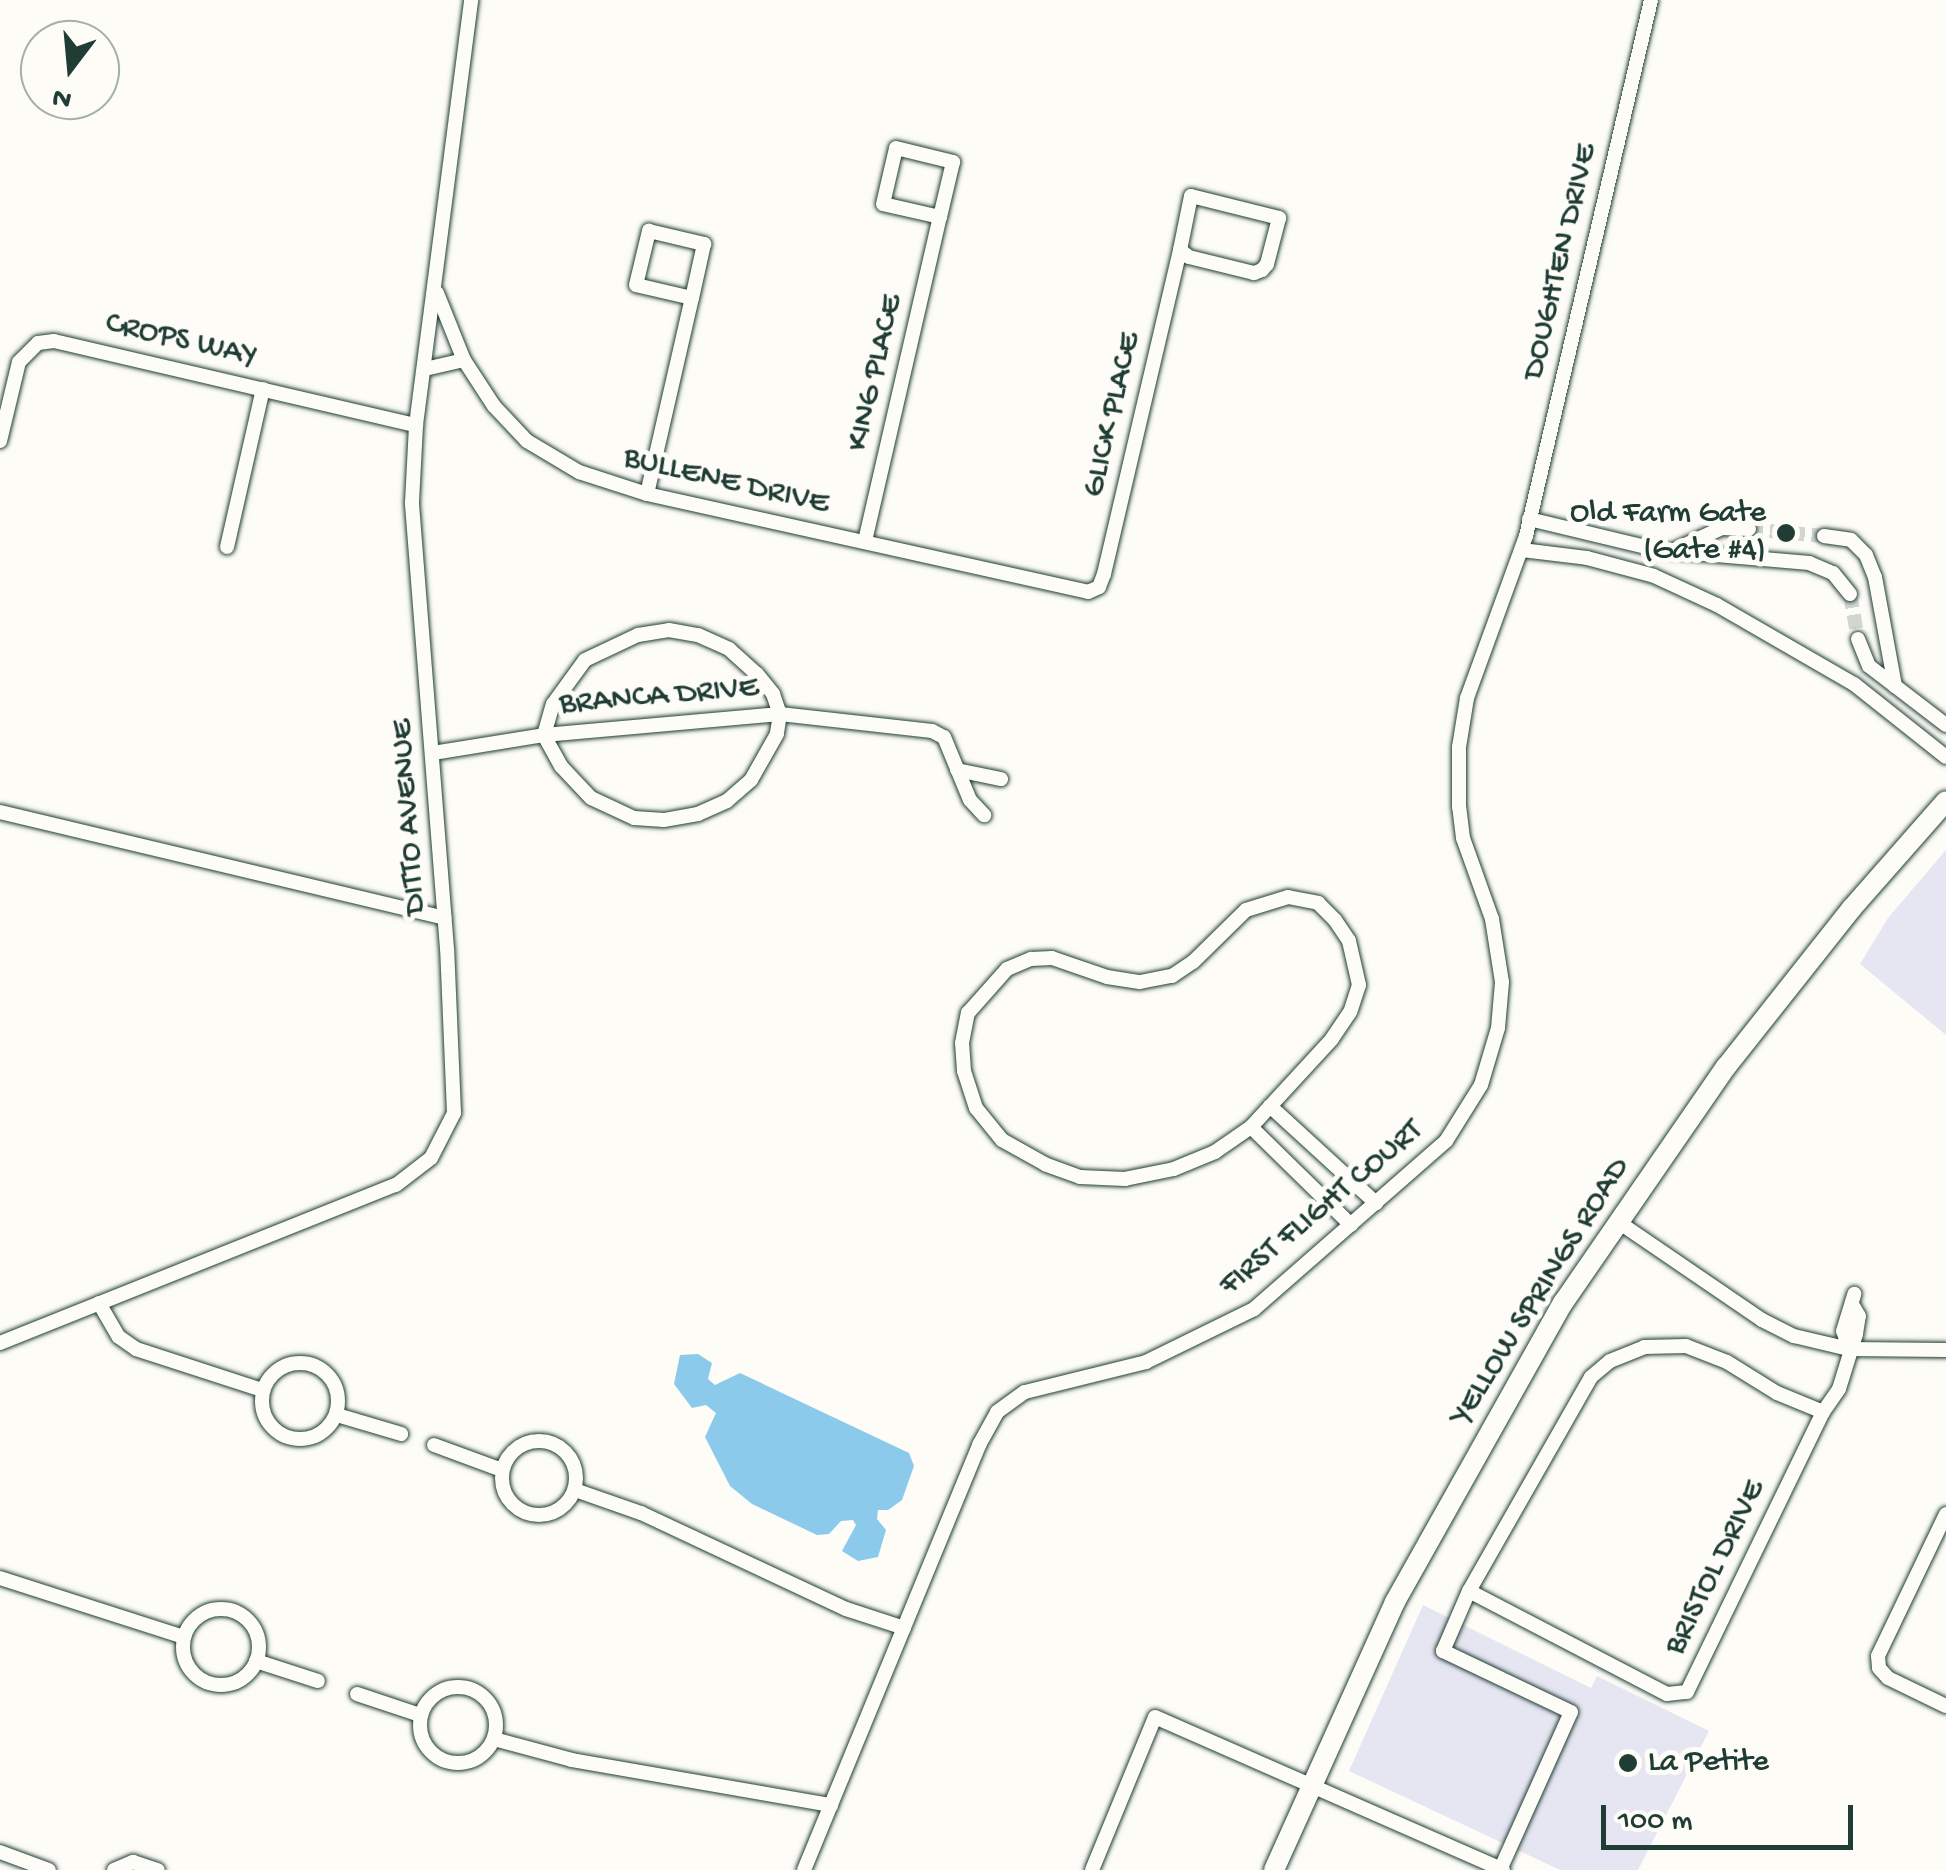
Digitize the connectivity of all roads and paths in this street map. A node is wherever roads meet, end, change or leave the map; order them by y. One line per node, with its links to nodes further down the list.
1 (471, 0): 5 (street, DITTO AVENUE)
2 (1651, 0): 13 (street, DOUGHTEN DRIVE)
3 (940, 217): 3 (street, KING PLACE); 16 (street, KING PLACE)
4 (1180, 250): 4 (street, GLICK PLACE); 20 (street, GLICK PLACE)
5 (436, 291): 7 (street, BULLENE DRIVE); 8 (street, DITTO AVENUE)
6 (692, 298): 6 (street); 12 (street)
7 (464, 360): 8 (street); 12 (street, BULLENE DRIVE)
8 (424, 369): 10 (street, DITTO AVENUE)
9 (263, 389): 10 (street, CROPS WAY); 11 (street, CROPS WAY); 18 (street)
10 (416, 425): 27 (street, DITTO AVENUE)
11 (0, 441)
12 (647, 494): 16 (street, BULLENE DRIVE)
13 (1530, 519): 17 (street, DOUGHTEN DRIVE); 19 (street)
14 (1748, 529): 19 (street)
15 (1824, 536): 23 (street)
16 (865, 541): 20 (street, BULLENE DRIVE)
17 (1524, 543): 28 (street); 37 (street, FIRST FLIGHT COURT)
18 (227, 548)
19 (1671, 551): 21 (street)
20 (1095, 591)
21 (1850, 594)
22 (1858, 639): 23 (street)
23 (1895, 686): 25 (street)
24 (780, 714): 26 (street, BRANCA DRIVE); 26 (street, BRANCA DRIVE); 26 (street, BRANCA DRIVE); 29 (street, BRANCA DRIVE)
25 (1946, 725)
26 (544, 735): 27 (street, BRANCA DRIVE)
27 (432, 753): 34 (street, DITTO AVENUE)
28 (1946, 757)
29 (957, 770): 30 (street); 33 (street, BRANCA DRIVE)
30 (1001, 778)
31 (1946, 801): 38 (main road, YELLOW SPRINGS ROAD)
32 (0, 812): 34 (street)
33 (984, 815)
34 (445, 918): 41 (street, DITTO AVENUE)
35 (1270, 1106): 36 (street); 36 (street); 37 (street)
36 (1251, 1126): 39 (street)
37 (1376, 1203): 39 (street, FIRST FLIGHT COURT)
38 (1617, 1221): 43 (street); 63 (main road, YELLOW SPRINGS ROAD)
39 (1351, 1226): 55 (street, FIRST FLIGHT COURT)
40 (1853, 1300): 43 (street, BRISTOL DRIVE)
41 (98, 1303): 42 (street, DITTO AVENUE); 45 (street)
42 (0, 1343)
43 (1848, 1349): 44 (street); 46 (street, BRISTOL DRIVE)
44 (1946, 1350)
45 (262, 1390): 47 (street); 47 (street)
46 (1823, 1412): 54 (street); 54 (street, BRISTOL DRIVE)
47 (337, 1415): 48 (street)
48 (402, 1434)
49 (434, 1445): 50 (street)
50 (502, 1470): 51 (street); 51 (street)
51 (575, 1490): 55 (street)
52 (1946, 1514): 60 (street)
53 (0, 1578): 56 (street)
54 (1469, 1591): 72 (street)
55 (904, 1628): 64 (street, FIRST FLIGHT COURT)
56 (184, 1637): 57 (street); 57 (street)
57 (256, 1661): 58 (street)
58 (318, 1680)
59 (357, 1694): 61 (street)
60 (1946, 1706)
61 (420, 1715): 62 (street); 62 (street)
62 (494, 1739): 64 (street)
63 (1308, 1788): 70 (street); 71 (main road, YELLOW SPRINGS ROAD); 72 (street)
64 (831, 1805): 69 (street, FIRST FLIGHT COURT)
65 (0, 1852): 66 (street)
66 (49, 1870)
67 (114, 1870): 68 (street)
68 (158, 1870)
69 (804, 1870)
70 (1092, 1870)
71 (1274, 1870)
72 (1501, 1870)

